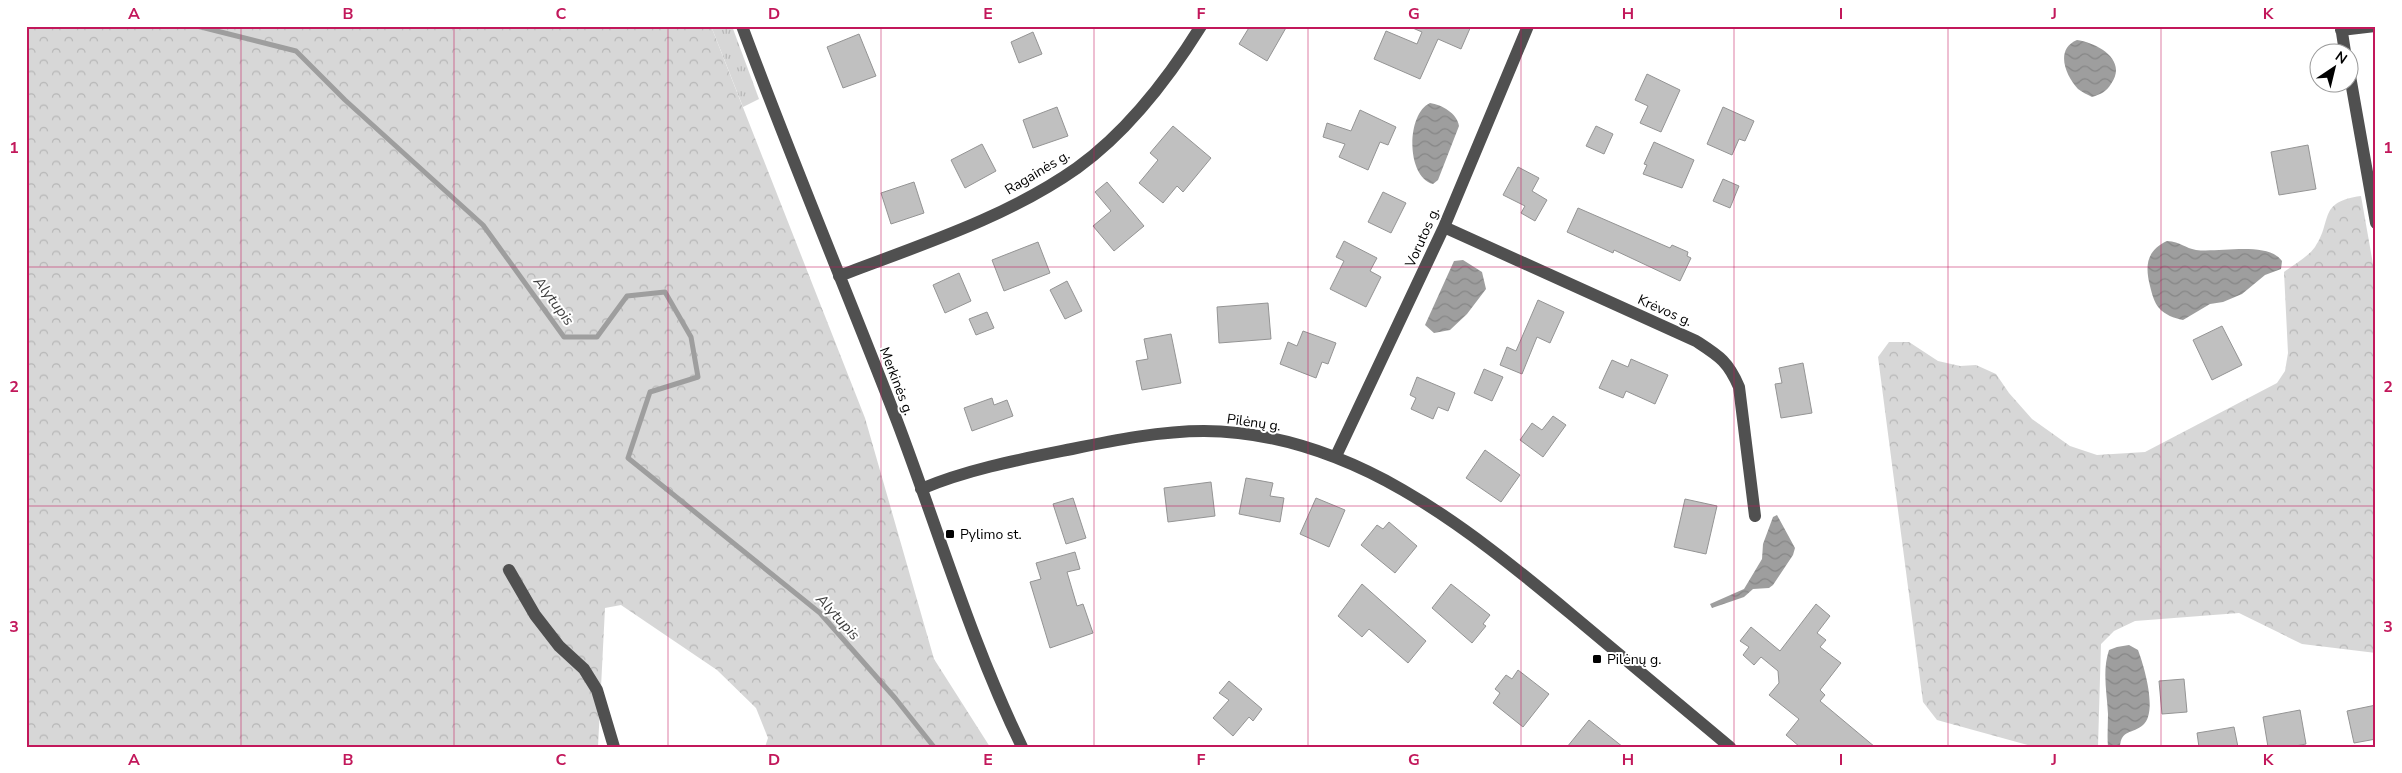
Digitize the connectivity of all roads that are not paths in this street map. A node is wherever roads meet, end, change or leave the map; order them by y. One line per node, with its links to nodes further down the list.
1 (742, 26): 10 (street, Merkinės g.)
2 (1201, 26): 10 (street, Ragainės g.)
3 (1528, 26): 9 (street, Vorutos g.)
4 (2375, 26): 5 (street)
5 (2341, 28): 6 (street)
6 (2343, 42)
7 (2353, 92): 8 (street)
8 (2376, 223)
9 (1444, 227): 11 (street, Vorutos g.); 13 (street, Krėvos g.)
10 (839, 276): 12 (street, Merkinės g.)
11 (1336, 456): 12 (street, Pilėnų g.); 17 (street, Pilėnų g.)
12 (921, 489): 16 (street, Merkinės g.)
13 (1754, 516)
14 (509, 570): 15 (street)
15 (614, 747)
16 (1022, 747)
17 (1730, 747)

